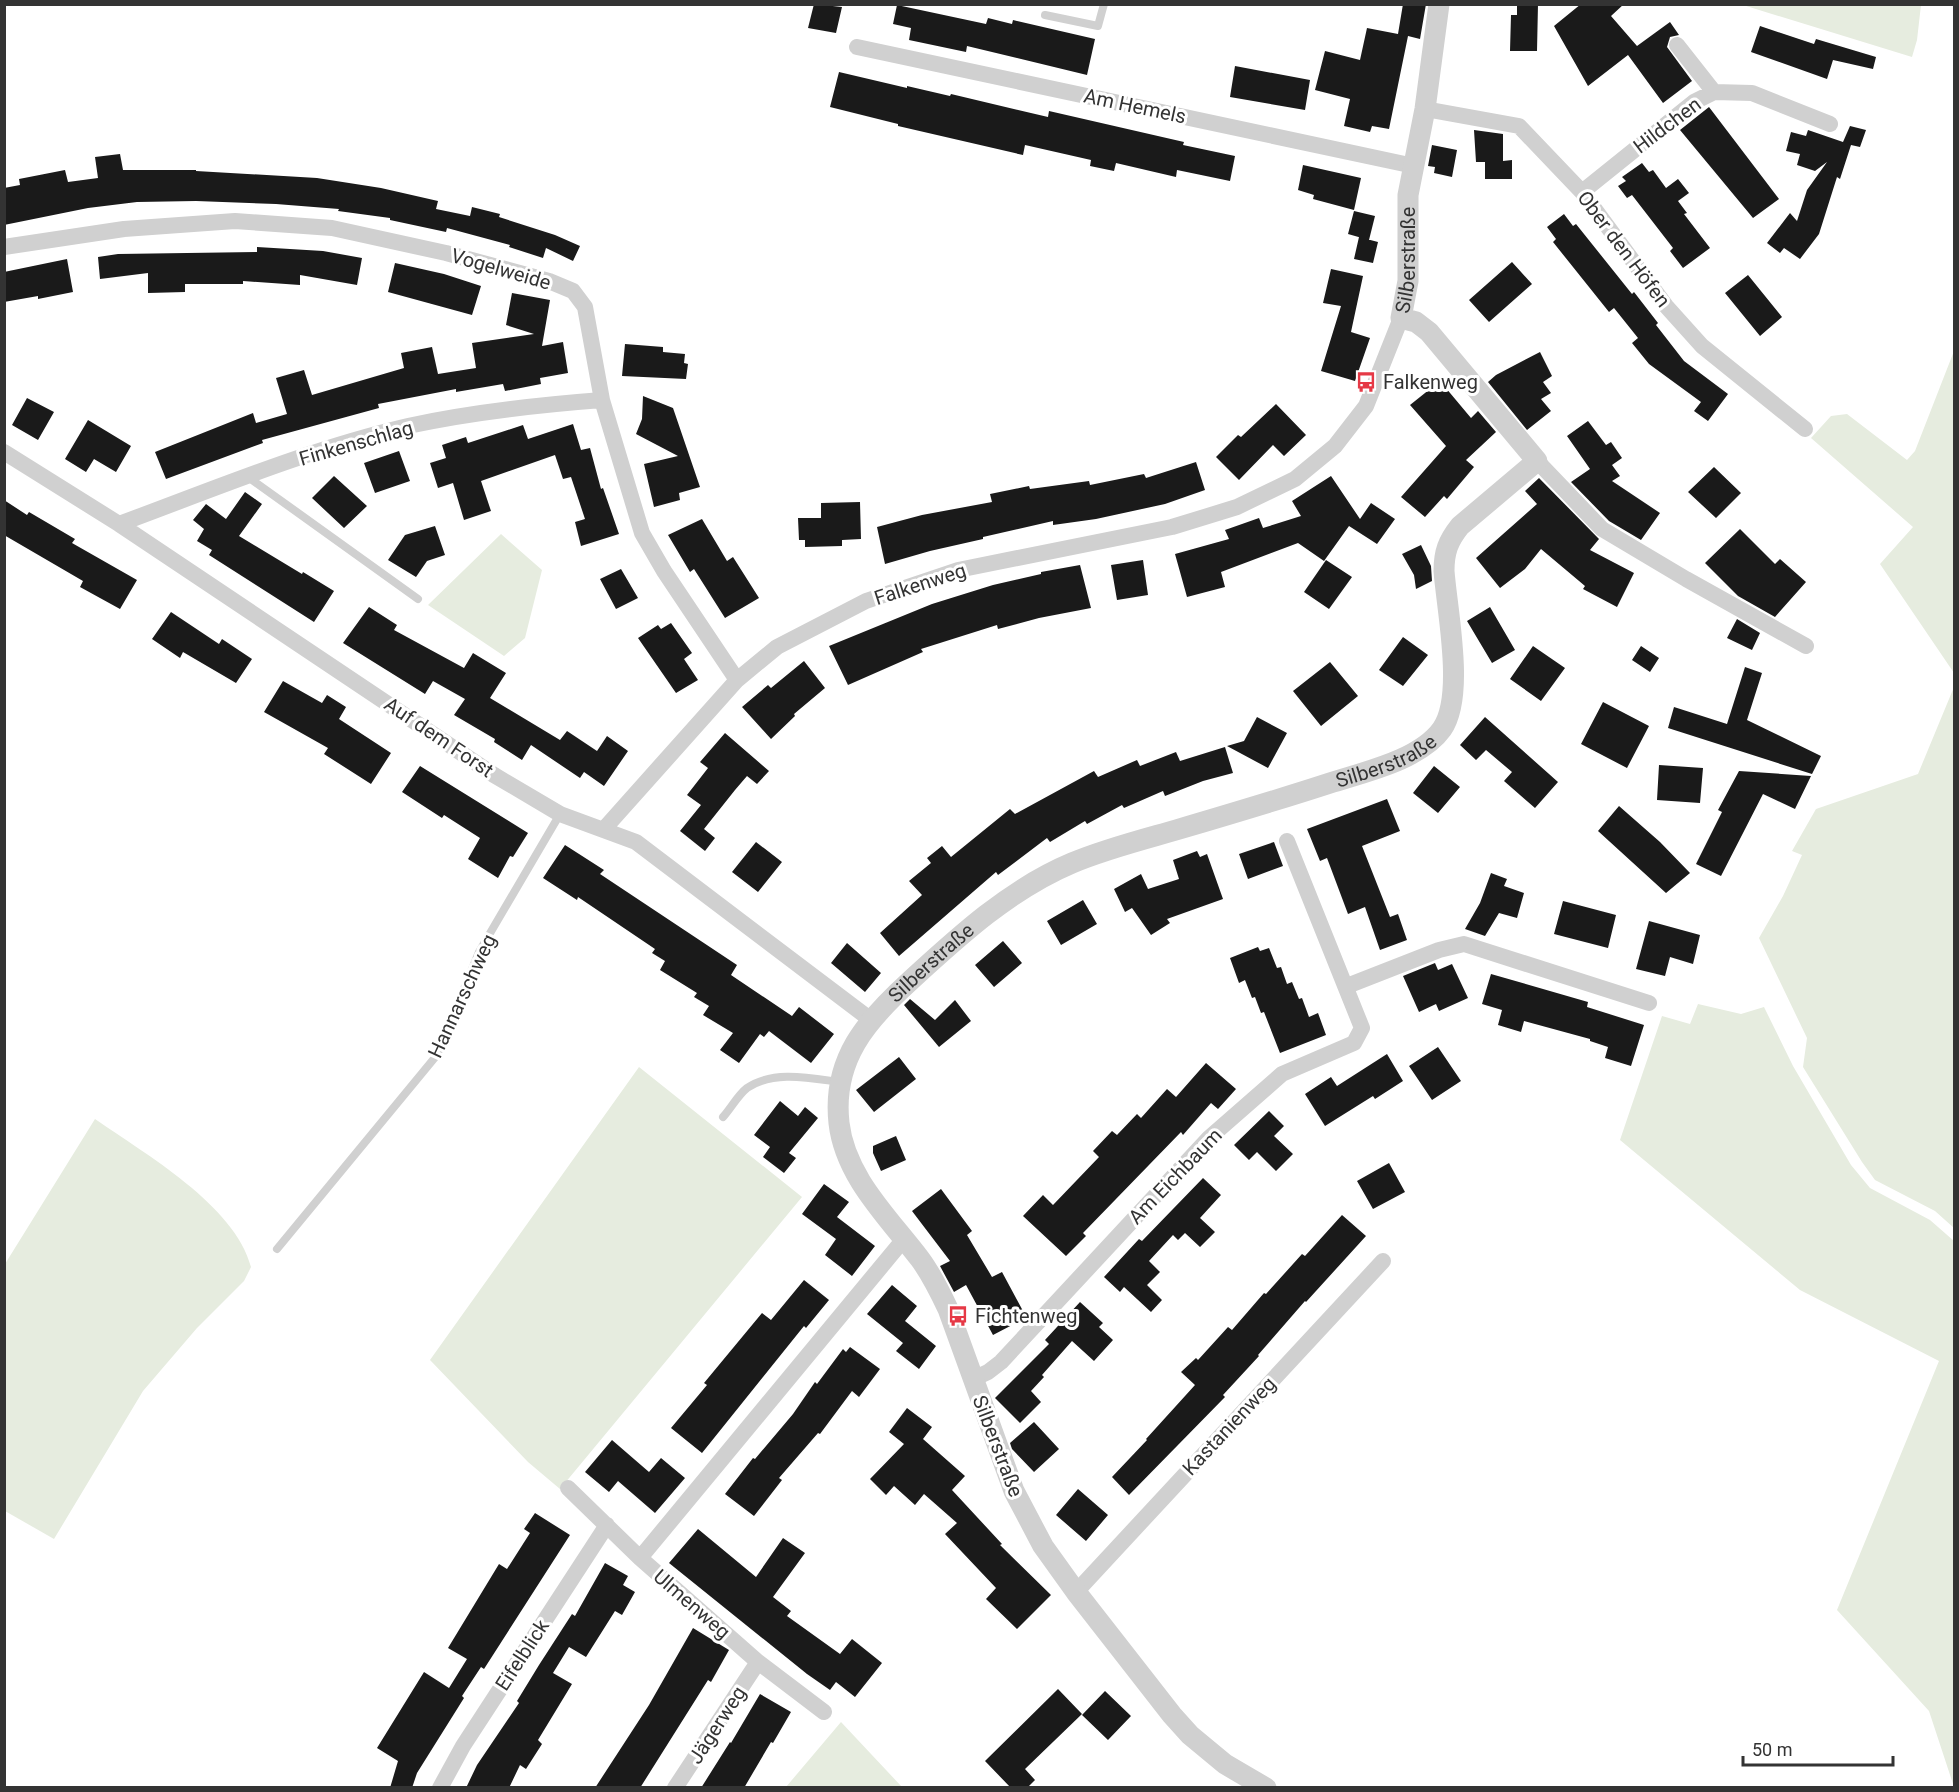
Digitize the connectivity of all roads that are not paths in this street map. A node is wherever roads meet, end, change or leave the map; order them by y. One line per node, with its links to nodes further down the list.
1 (1104, 4): 3 (lane)
2 (1439, 4): 7 (street, Silberstraße)
3 (1045, 15)
4 (1677, 45): 6 (street)
5 (856, 47): 9 (street, Am Hemels)
6 (1714, 92): 8 (street, Hildchen); 10 (street, Hildchen)
7 (1425, 108): 9 (street, Silberstraße); 10 (street, Ober den Höfen)
8 (1830, 123)
9 (1413, 165): 12 (street, Silberstraße)
10 (1582, 192): 14 (street, Ober den Höfen)
11 (4, 248): 13 (street, Vogelweide)
12 (1401, 318): 16 (street, Silberstraße); 21 (street, Falkenweg)
13 (602, 400): 17 (street, Finkenschlag); 21 (street, Vogelweide)
14 (1805, 429)
15 (4, 452): 18 (street, Auf dem Forst)
16 (1537, 461): 20 (street, Silberstraße); 27 (street, Silberstraße)
17 (248, 477): 18 (street, Finkenschlag); 19 (lane)
18 (119, 524): 22 (street, Auf dem Forst)
19 (418, 598)
20 (1806, 646)
21 (737, 680): 23 (street, Falkenweg)
22 (560, 814): 23 (street, Auf dem Forst); 31 (lane, Hannarschweg)
23 (604, 829): 27 (street, Auf dem Forst)
24 (1287, 841): 25 (street, Am Eichbaum)
25 (1347, 986): 26 (street); 33 (street, Am Eichbaum)
26 (1649, 1003)
27 (871, 1020): 28 (street, Silberstraße)
28 (839, 1082): 29 (lane); 30 (street, Silberstraße)
29 (723, 1117)
30 (904, 1239): 33 (street, Silberstraße); 36 (street)
31 (277, 1249)
32 (1383, 1261): 37 (street, Kastanienweg)
33 (973, 1379): 37 (street, Silberstraße)
34 (568, 1488): 35 (street, Ulmenweg)
35 (607, 1525): 36 (street, Ulmenweg); 40 (street, Eifelblick)
36 (640, 1558): 38 (street, Ulmenweg)
37 (1076, 1592): 42 (street, Silberstraße)
38 (758, 1662): 39 (street, Ulmenweg); 41 (street, Jägerweg)
39 (824, 1712)
40 (440, 1788)
41 (675, 1788)
42 (1266, 1788)

